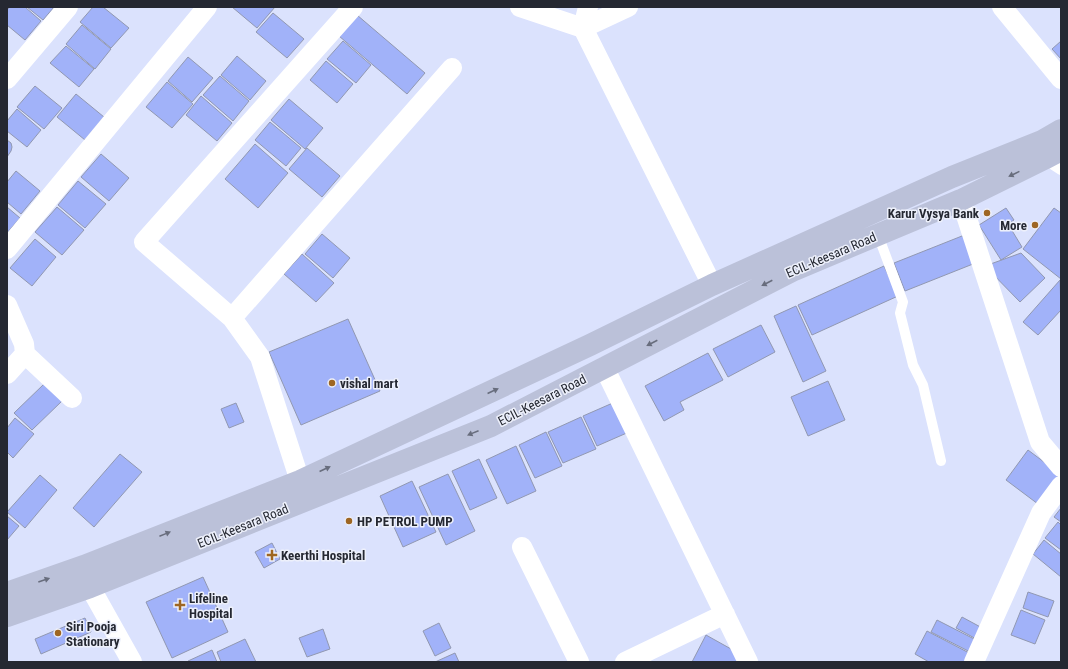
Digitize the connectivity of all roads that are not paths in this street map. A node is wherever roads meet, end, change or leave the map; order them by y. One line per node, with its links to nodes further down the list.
1 (68, 7): 10 (street)
2 (207, 7): 17 (street)
3 (353, 7): 20 (street)
4 (520, 7): 8 (street)
5 (588, 7): 8 (street)
6 (628, 7): 8 (street)
7 (1002, 7): 11 (street)
8 (583, 28): 18 (street)
9 (452, 68): 20 (street)
10 (7, 79)
11 (1061, 79)
12 (1061, 130): 16 (main road, ECIL-Keesara Road)
13 (1055, 160): 14 (main road, ECIL-Keesara Road, one-way to 14)
14 (961, 200): 15 (main road, ECIL-Keesara Road); 26 (street)
15 (878, 235): 16 (main road, ECIL-Keesara Road); 25 (lane)
16 (824, 246): 18 (main road, ECIL-Keesara Road); 22 (main road, ECIL-Keesara Road, one-way to 22)
17 (7, 249)
18 (712, 285): 27 (main road, ECIL-Keesara Road, one-way to 18)
19 (7, 306): 21 (street)
20 (232, 318): 27 (street)
21 (25, 354): 23 (street); 24 (street)
22 (604, 367): 30 (main road, ECIL-Keesara Road, one-way to 30); 32 (street)
23 (7, 374)
24 (72, 398)
25 (941, 461)
26 (1061, 467)
27 (300, 481): 31 (main road, ECIL-Keesara Road, one-way to 27)
28 (1061, 486): 38 (street)
29 (522, 547): 35 (street)
30 (90, 587): 33 (main road, ECIL-Keesara Road); 34 (street)
31 (7, 593)
32 (725, 614): 36 (street); 37 (street)
33 (7, 616)
34 (132, 662)
35 (579, 662)
36 (626, 662)
37 (748, 662)
38 (974, 662)

